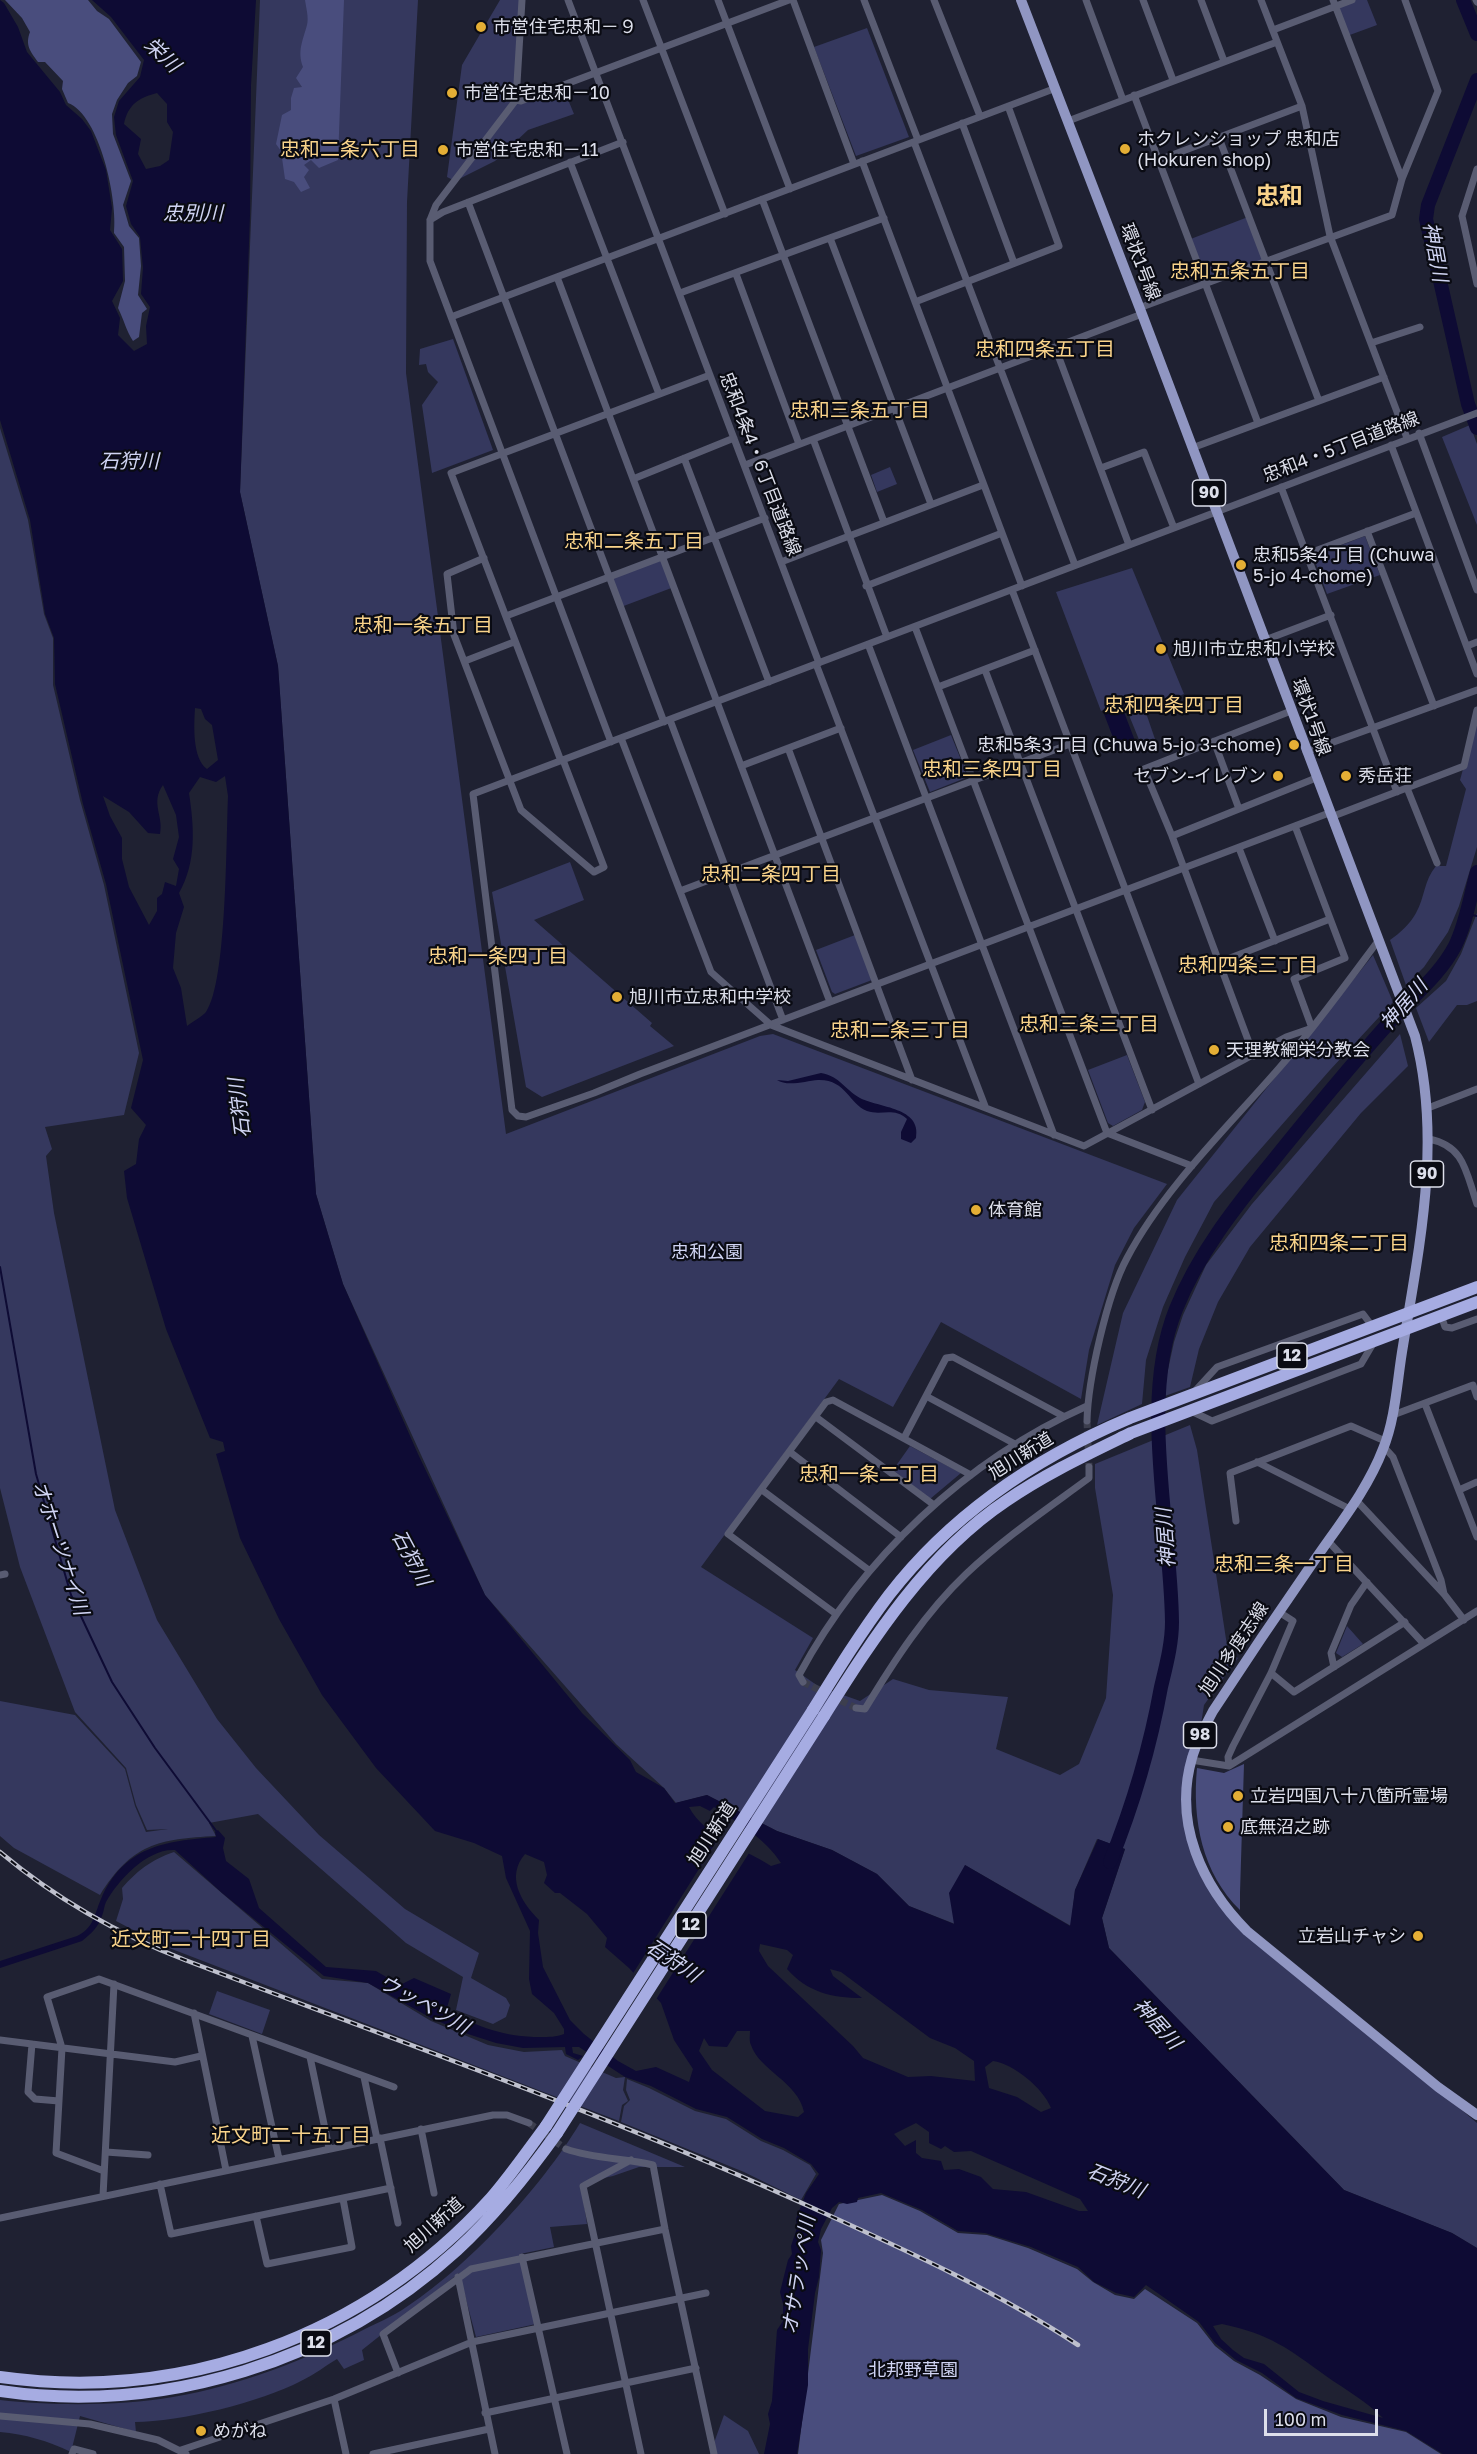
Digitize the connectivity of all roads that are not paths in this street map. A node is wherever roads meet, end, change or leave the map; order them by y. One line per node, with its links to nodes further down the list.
1 (522, 0): 25 (street)
2 (568, 0): 21 (street, 忠和4条4・6丁目道路線)
3 (644, 0): 19 (street)
4 (718, 0): 16 (street)
5 (791, 0): 16 (street); 38 (street)
6 (864, 0): 33 (street)
7 (934, 0): 29 (street)
8 (1021, 0): 23 (main road, 環状1号線 / 90)
9 (1086, 0): 26 (street)
10 (1143, 0): 22 (street)
11 (1201, 0): 20 (street)
12 (1262, 0): 17 (street)
13 (1352, 0): 15 (street)
14 (1405, 0): 40 (street)
15 (1334, 3): 17 (street); 40 (street)
16 (727, 23): 19 (street); 41 (street)
17 (1273, 30): 18 (street)
18 (1277, 42): 20 (street); 28 (street)
19 (661, 48): 21 (street); 44 (street)
20 (1224, 61): 22 (street)
21 (595, 72): 25 (street); 34 (street, 忠和4条4・6丁目道路線)
22 (1173, 80): 24 (street)
23 (1056, 88): 27 (street); 30 (main road, 環状1号線 / 90)
24 (1134, 95): 26 (street); 35 (street)
25 (516, 100): 46 (street)
26 (1123, 100): 30 (street)
27 (1008, 106): 29 (street); 53 (street)
28 (1302, 106): 32 (street); 47 (street)
29 (980, 116): 31 (street)
30 (1068, 121): 63 (main road, 環状1号線 / 90)
31 (962, 123): 33 (street); 53 (street)
32 (1219, 138): 35 (street); 52 (street)
33 (916, 141): 36 (street); 57 (street)
34 (623, 142): 37 (street); 49 (street, 忠和4条4・6丁目道路線)
35 (1159, 160): 58 (street)
36 (862, 161): 38 (street); 45 (street)
37 (570, 162): 43 (street); 51 (street)
38 (854, 164): 41 (street)
39 (1477, 169): 54 (street)
40 (1402, 179): 47 (street)
41 (790, 189): 42 (street)
42 (762, 199): 44 (street); 50 (street)
43 (468, 202): 46 (street); 61 (street)
44 (724, 214): 49 (street)
45 (884, 218): 48 (street); 62 (street)
46 (430, 220): 64 (street)
47 (1330, 236): 52 (street); 66 (street)
48 (830, 238): 50 (street); 74 (street)
49 (659, 239): 51 (street); 60 (street, 忠和4条4・6丁目道路線)
50 (783, 256): 55 (street); 78 (street)
51 (608, 258): 56 (street); 72 (street)
52 (1265, 260): 58 (street); 73 (street)
53 (1014, 263): 57 (street)
54 (1475, 267): 59 (street)
55 (736, 274): 60 (street); 84 (street)
56 (556, 277): 61 (street); 75 (street)
57 (968, 281): 62 (street); 68 (street)
58 (1205, 283): 63 (street); 77 (street)
59 (1477, 284)
60 (680, 293): 69 (street, 忠和4条4・6丁目道路線)
61 (504, 297): 64 (street); 79 (street)
62 (915, 302): 71 (street)
63 (1140, 311): 67 (street); 86 (main road, 環状1号線 / 90)
64 (451, 317): 87 (street)
65 (1420, 327): 66 (street)
66 (1371, 344): 70 (street)
67 (1055, 347): 68 (street); 90 (street)
68 (1000, 368): 71 (street); 109 (street)
69 (710, 375): 72 (street); 81 (street, 忠和4条4・6丁目道路線)
70 (1384, 377): 73 (street); 82 (street)
71 (947, 388): 74 (street); 92 (street)
72 (659, 394): 75 (street)
73 (1319, 401): 77 (street)
74 (895, 408): 78 (street); 94 (street)
75 (608, 413): 79 (street); 91 (street)
76 (1477, 413): 80 (street, 忠和4・5丁目道路線)
77 (1258, 423): 86 (street)
78 (847, 426): 83 (street); 98 (street)
79 (555, 434): 87 (street); 110 (street)
80 (1419, 434): 82 (street, 忠和4・5丁目道路線); 114 (street)
81 (734, 438): 88 (street); 89 (street, 忠和4条4・6丁目道路線)
82 (1407, 438): 85 (street, 忠和4・5丁目道路線)
83 (813, 439): 84 (street); 102 (street)
84 (799, 444): 89 (street)
85 (1390, 445): 93 (street, 忠和4・5丁目道路線); 96 (street)
86 (1192, 448): 95 (main road, 環状1号線 / 90)
87 (503, 453): 107 (street); 115 (street)
88 (684, 458): 91 (street); 103 (street)
89 (745, 465): 97 (street, 忠和4条4・6丁目道路線)
90 (1101, 468): 99 (street); 104 (street)
91 (633, 479): 106 (street)
92 (983, 485): 94 (street); 101 (street)
93 (1281, 486): 95 (street, 忠和4・5丁目道路線); 105 (street)
94 (931, 504): 98 (street)
95 (1216, 511): 99 (street); 120 (main road, 環状1号線 / 90)
96 (1416, 513): 100 (street); 124 (street)
97 (765, 518): 103 (street); 108 (street, 忠和4条4・6丁目道路線)
98 (884, 522): 102 (street)
99 (1174, 528): 104 (street)
100 (1367, 531): 105 (street); 134 (street)
101 (1002, 533): 111 (street); 112 (street)
102 (849, 536): 108 (street); 111 (street)
103 (713, 537): 106 (street); 130 (street)
104 (1129, 545): 109 (street)
105 (1307, 554): 116 (street)
106 (662, 556): 110 (street); 133 (street)
107 (484, 558): 117 (street); 126 (street)
108 (781, 562): 127 (street, 忠和4条4・6丁目道路線)
109 (1075, 565): 112 (street)
110 (609, 576): 115 (street); 137 (street)
111 (866, 586): 119 (street)
112 (1022, 586): 113 (street)
113 (1012, 590): 118 (street); 125 (street)
114 (1477, 590)
115 (556, 596): 117 (street); 142 (street)
116 (1331, 615): 120 (street); 139 (street)
117 (506, 616): 121 (street)
118 (915, 627): 119 (street); 131 (street)
119 (887, 637): 123 (street)
120 (1265, 640): 136 (main road, 環状1号線 / 90)
121 (514, 642): 126 (street); 146 (street)
122 (1477, 642): 124 (street)
123 (868, 644): 127 (street); 154 (street)
124 (1467, 646): 129 (street)
125 (1035, 650): 128 (street); 143 (street)
126 (465, 661): 150 (street)
127 (818, 664): 130 (street); 138 (street, 忠和4条4・6丁目道路線)
128 (985, 670): 131 (street); 147 (street)
129 (1477, 674)
130 (768, 682): 133 (street)
131 (938, 687): 151 (street)
132 (1477, 690): 134 (street)
133 (717, 702): 137 (street); 148 (street)
134 (1434, 706): 139 (street)
135 (1477, 710): 152 (street)
136 (1291, 711): 141 (street); 145 (main road, 環状1号線 / 90)
137 (667, 721): 140 (street); 165 (street)
138 (841, 728): 144 (street); 157 (street, 忠和4条4・6丁目道路線)
139 (1373, 728): 145 (street); 153 (street)
140 (621, 738): 142 (street); 166 (street)
141 (1214, 741): 155 (street); 159 (street)
142 (611, 742): 146 (street)
143 (1070, 744): 147 (street); 167 (street)
144 (788, 748): 148 (street); 160 (street)
145 (1306, 752): 149 (main road, 環状1号線 / 90)
146 (562, 760): 150 (street); 150 (street)
147 (1021, 763): 151 (street); 168 (street)
148 (741, 766): 162 (street)
149 (1316, 778): 155 (street); 156 (main road, 環状1号線 / 90)
150 (510, 779): 179 (street)
151 (974, 781): 154 (street); 170 (street)
152 (1407, 788): 153 (street); 163 (street)
153 (1397, 792): 156 (street)
154 (927, 798): 157 (street); 173 (street)
155 (1239, 809): 159 (street)
156 (1330, 815): 158 (street); 172 (main road, 環状1号線 / 90)
157 (875, 817): 160 (street); 175 (street, 忠和4条4・6丁目道路線)
158 (1295, 826): 161 (street); 169 (street)
159 (1172, 836): 164 (street)
160 (822, 838): 162 (street); 176 (street)
161 (1239, 848): 164 (street); 171 (street)
162 (775, 855): 165 (street); 177 (street)
163 (1437, 863)
164 (1184, 869): 167 (street); 174 (street)
165 (728, 873): 166 (street); 178 (street)
166 (680, 891): 179 (street)
167 (1126, 891): 168 (street); 183 (street)
168 (1076, 910): 170 (street); 187 (street)
169 (1330, 919): 171 (street); 180 (street)
170 (1029, 928): 173 (street); 188 (street)
171 (1275, 941): 174 (street)
172 (1378, 941): 180 (street); 186 (main road, 環状1号線 / 90)
173 (982, 945): 175 (street); 189 (street)
174 (1220, 962): 181 (street)
175 (931, 964): 176 (street); 185 (street, 忠和4条4・6丁目道路線)
176 (878, 984): 177 (street); 182 (street)
177 (830, 1002): 178 (street)
178 (783, 1020): 179 (street)
179 (771, 1024): 182 (street)
180 (1312, 1028): 181 (street); 191 (street)
181 (1254, 1056): 183 (street)
182 (912, 1080): 185 (street)
183 (1199, 1084): 187 (street)
184 (1477, 1089): 186 (street)
185 (985, 1106): 189 (street)
186 (1428, 1108): 190 (main road, 環状1号線 / 90)
187 (1152, 1110): 188 (street)
188 (1107, 1133): 189 (street); 191 (street)
189 (1054, 1135)
190 (1429, 1139): 192 (street); 195 (main road, 環状1号線 / 90)
191 (1192, 1166): 203 (street)
192 (1477, 1204)
193 (1477, 1287): 195 (highway, 旭川新道 / 12)
194 (1477, 1302): 196 (highway, 旭川新道 / 12)
195 (1409, 1312): 198 (main road, 環状1号線 / 90); 238 (highway, 旭川新道 / 12)
196 (1441, 1315): 197 (street); 198 (highway, 旭川新道 / 12)
197 (1477, 1319)
198 (1406, 1328): 199 (highway, 旭川新道 / 12); 205 (main road, 旭川多度志線 / 98)
199 (1375, 1340): 204 (highway, 旭川新道 / 12); 204 (street)
200 (927, 1396): 206 (street); 209 (street); 210 (street)
201 (1477, 1397): 202 (street)
202 (1425, 1404): 205 (street); 218 (street)
203 (1088, 1406): 206 (street); 208 (street)
204 (1190, 1411): 238 (highway, 旭川新道 / 12)
205 (1393, 1415): 211 (main road, 旭川多度志線 / 98)
206 (1063, 1416): 210 (street)
207 (816, 1417): 209 (street); 212 (street); 220 (street)
208 (1087, 1421)
209 (904, 1437): 215 (street)
210 (1015, 1444): 215 (street)
211 (1385, 1444): 213 (street); 219 (main road, 旭川多度志線 / 98); 227 (street)
212 (790, 1452): 217 (street); 222 (street)
213 (1257, 1462): 219 (street); 221 (street)
214 (1089, 1467): 237 (street)
215 (971, 1474): 220 (street)
216 (1477, 1482): 218 (street)
217 (762, 1490): 225 (street); 230 (street)
218 (1459, 1490): 223 (street)
219 (1353, 1504): 224 (main road, 旭川多度志線 / 98); 227 (street)
220 (934, 1505): 222 (street)
221 (1236, 1521)
222 (901, 1537): 225 (street)
223 (1477, 1537)
224 (1328, 1541): 226 (street); 229 (main road, 旭川多度志線 / 98)
225 (870, 1571): 230 (street)
226 (1367, 1582): 232 (street); 234 (street)
227 (1444, 1594): 231 (street)
228 (1477, 1611): 231 (street)
229 (1279, 1612): 235 (street); 239 (main road, 旭川多度志線 / 98)
230 (836, 1614): 236 (street)
231 (1464, 1620): 233 (street)
232 (1405, 1622): 233 (street); 234 (street)
233 (1424, 1644): 240 (street)
234 (1334, 1667): 235 (street)
235 (1271, 1674): 240 (street)
236 (803, 1682)
237 (856, 1708)
238 (818, 1713): 286 (highway, 旭川新道 / 12, bridge); 288 (highway, 旭川新道 / 12, bridge)
239 (1191, 1760): 240 (street); 252 (main road, 旭川多度志線 / 98)
240 (1230, 1766)
241 (114, 1984): 242 (street); 246 (street); 247 (street)
242 (194, 2013): 243 (street); 248 (street)
243 (252, 2036): 249 (street); 263 (street)
244 (0, 2040): 245 (street)
245 (32, 2044): 246 (street); 253 (street)
246 (62, 2048): 247 (street); 253 (street)
247 (110, 2054): 248 (street); 261 (street)
248 (201, 2056): 265 (street)
249 (310, 2057): 250 (street); 259 (street)
250 (364, 2077): 251 (street); 258 (street)
251 (394, 2087)
252 (1438, 2087): 254 (main road, 旭川多度志線 / 98); 256 (main road, 旭川多度志線 / 98)
253 (59, 2101): 266 (street)
254 (1477, 2115)
255 (529, 2123): 257 (street)
256 (1477, 2123)
257 (421, 2129): 258 (street); 269 (street)
258 (379, 2139): 259 (street); 268 (street)
259 (329, 2148): 263 (street)
260 (566, 2149): 264 (street)
261 (106, 2152): 262 (street); 266 (street)
262 (148, 2155)
263 (279, 2159): 265 (street)
264 (631, 2160): 275 (street); 276 (street)
265 (226, 2170): 267 (street)
266 (104, 2171): 270 (street)
267 (160, 2184): 270 (street); 272 (street)
268 (391, 2188): 271 (street); 274 (street)
269 (434, 2193)
270 (103, 2196): 273 (street)
271 (343, 2199): 272 (street); 272 (street)
272 (256, 2217)
273 (0, 2218)
274 (398, 2223)
275 (665, 2229): 276 (street); 280 (street)
276 (596, 2244): 277 (street); 281 (street)
277 (522, 2257): 278 (street); 282 (street)
278 (458, 2277): 283 (street); 285 (street)
279 (706, 2293): 280 (street)
280 (681, 2298): 281 (street); 284 (street)
281 (610, 2313): 282 (street); 287 (street)
282 (540, 2327): 283 (street); 289 (street)
283 (472, 2342): 285 (street); 291 (street)
284 (696, 2368): 287 (street); 302 (street)
285 (398, 2373): 290 (street)
286 (0, 2377)
287 (625, 2383): 289 (street); 301 (street)
288 (0, 2391)
289 (556, 2398): 291 (street); 300 (street)
290 (334, 2399): 294 (street); 297 (street)
291 (485, 2413): 293 (street)
292 (0, 2416): 294 (street)
293 (489, 2429): 298 (street); 299 (street)
294 (183, 2452)
295 (72, 2454): 296 (street)
296 (93, 2454)
297 (345, 2454)
298 (373, 2454)
299 (495, 2454)
300 (567, 2454)
301 (639, 2454)
302 (714, 2454)

